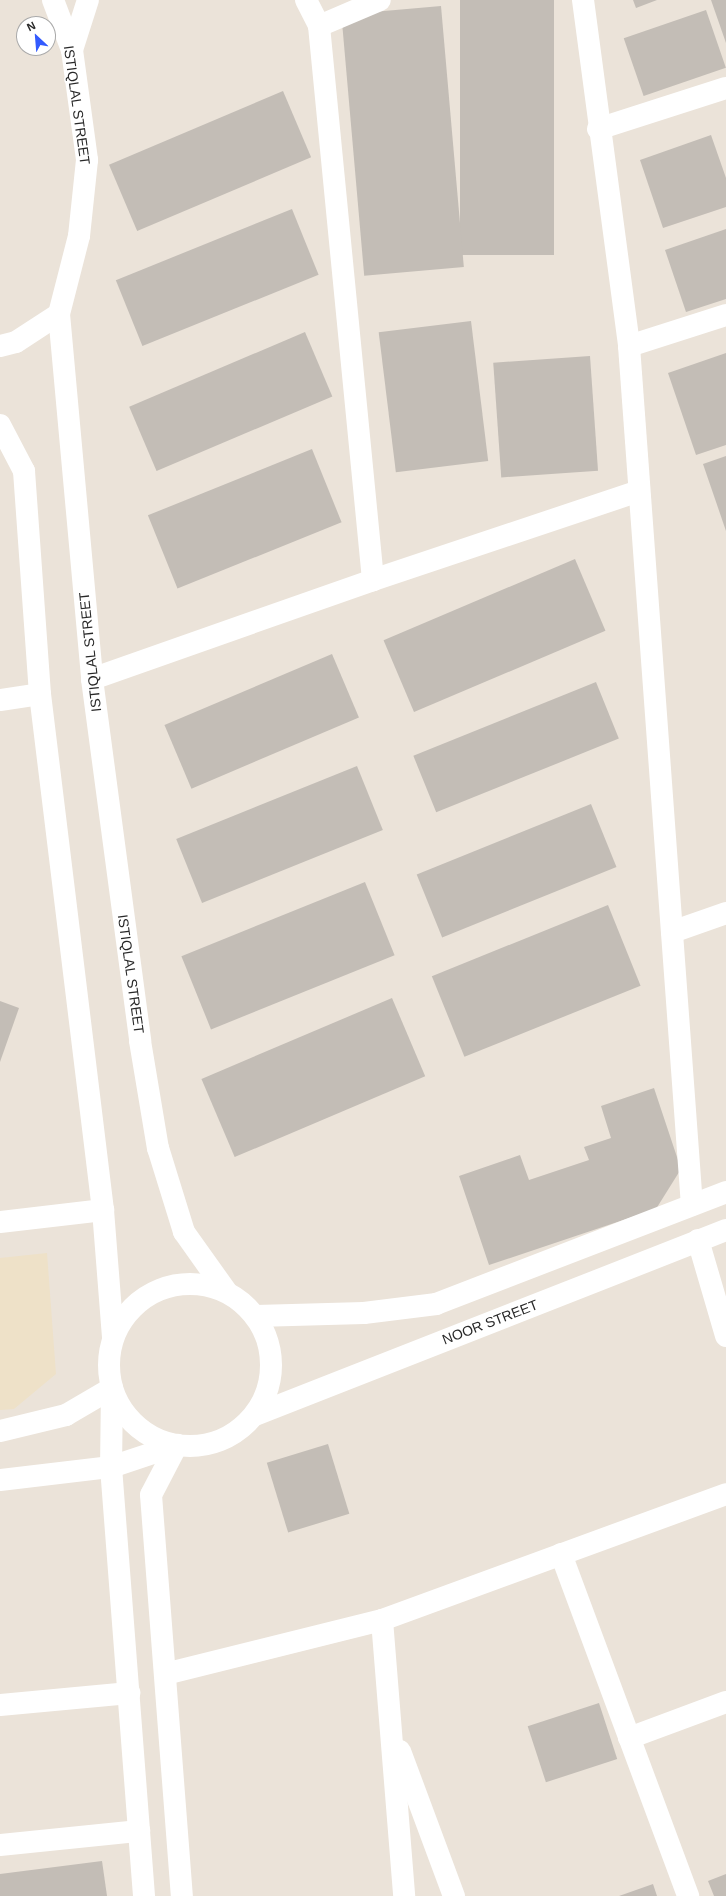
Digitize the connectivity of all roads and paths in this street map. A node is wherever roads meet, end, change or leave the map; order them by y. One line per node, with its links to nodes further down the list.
1 (53, 0): 7 (street, ISTIQLAL STREET)
2 (88, 0): 7 (street)
3 (306, 0): 6 (street)
4 (380, 0): 6 (street)
5 (582, 0): 9 (street)
6 (318, 26): 16 (street)
7 (72, 50): 10 (street, ISTIQLAL STREET)
8 (726, 88): 9 (street)
9 (598, 129): 13 (street)
10 (59, 314): 12 (street); 17 (street, ISTIQLAL STREET)
11 (726, 315): 13 (street)
12 (0, 346)
13 (629, 346): 15 (street)
14 (0, 425): 18 (street)
15 (639, 491): 16 (street); 21 (street)
16 (373, 580): 17 (street)
17 (92, 679): 28 (street, ISTIQLAL STREET)
18 (40, 694): 19 (street); 24 (street)
19 (0, 700)
20 (726, 914): 21 (street)
21 (672, 932): 23 (street)
22 (726, 1192): 23 (street)
23 (692, 1205): 29 (street)
24 (104, 1210): 25 (street); 31 (street)
25 (0, 1222)
26 (726, 1230): 27 (street, NOOR STREET)
27 (698, 1240): 30 (street); 33 (street, NOOR STREET)
28 (226, 1291): 29 (street); 31 (street)
29 (256, 1316): 33 (street)
30 (726, 1336)
31 (113, 1338): 32 (street)
32 (112, 1388): 34 (street); 35 (street); 36 (street)
33 (255, 1415): 35 (street)
34 (0, 1431)
35 (178, 1445): 36 (street); 41 (street)
36 (111, 1467): 37 (street); 42 (street)
37 (0, 1480)
38 (726, 1494): 39 (street)
39 (561, 1554): 40 (street); 46 (street)
40 (382, 1620): 41 (street); 45 (street)
41 (165, 1674): 50 (street)
42 (129, 1693): 44 (street); 47 (street)
43 (726, 1702): 46 (street)
44 (0, 1705)
45 (390, 1726): 51 (street); 52 (street)
46 (630, 1738): 53 (street)
47 (139, 1832): 48 (street); 49 (street)
48 (0, 1845)
49 (144, 1896)
50 (182, 1896)
51 (404, 1896)
52 (454, 1896)
53 (688, 1896)

